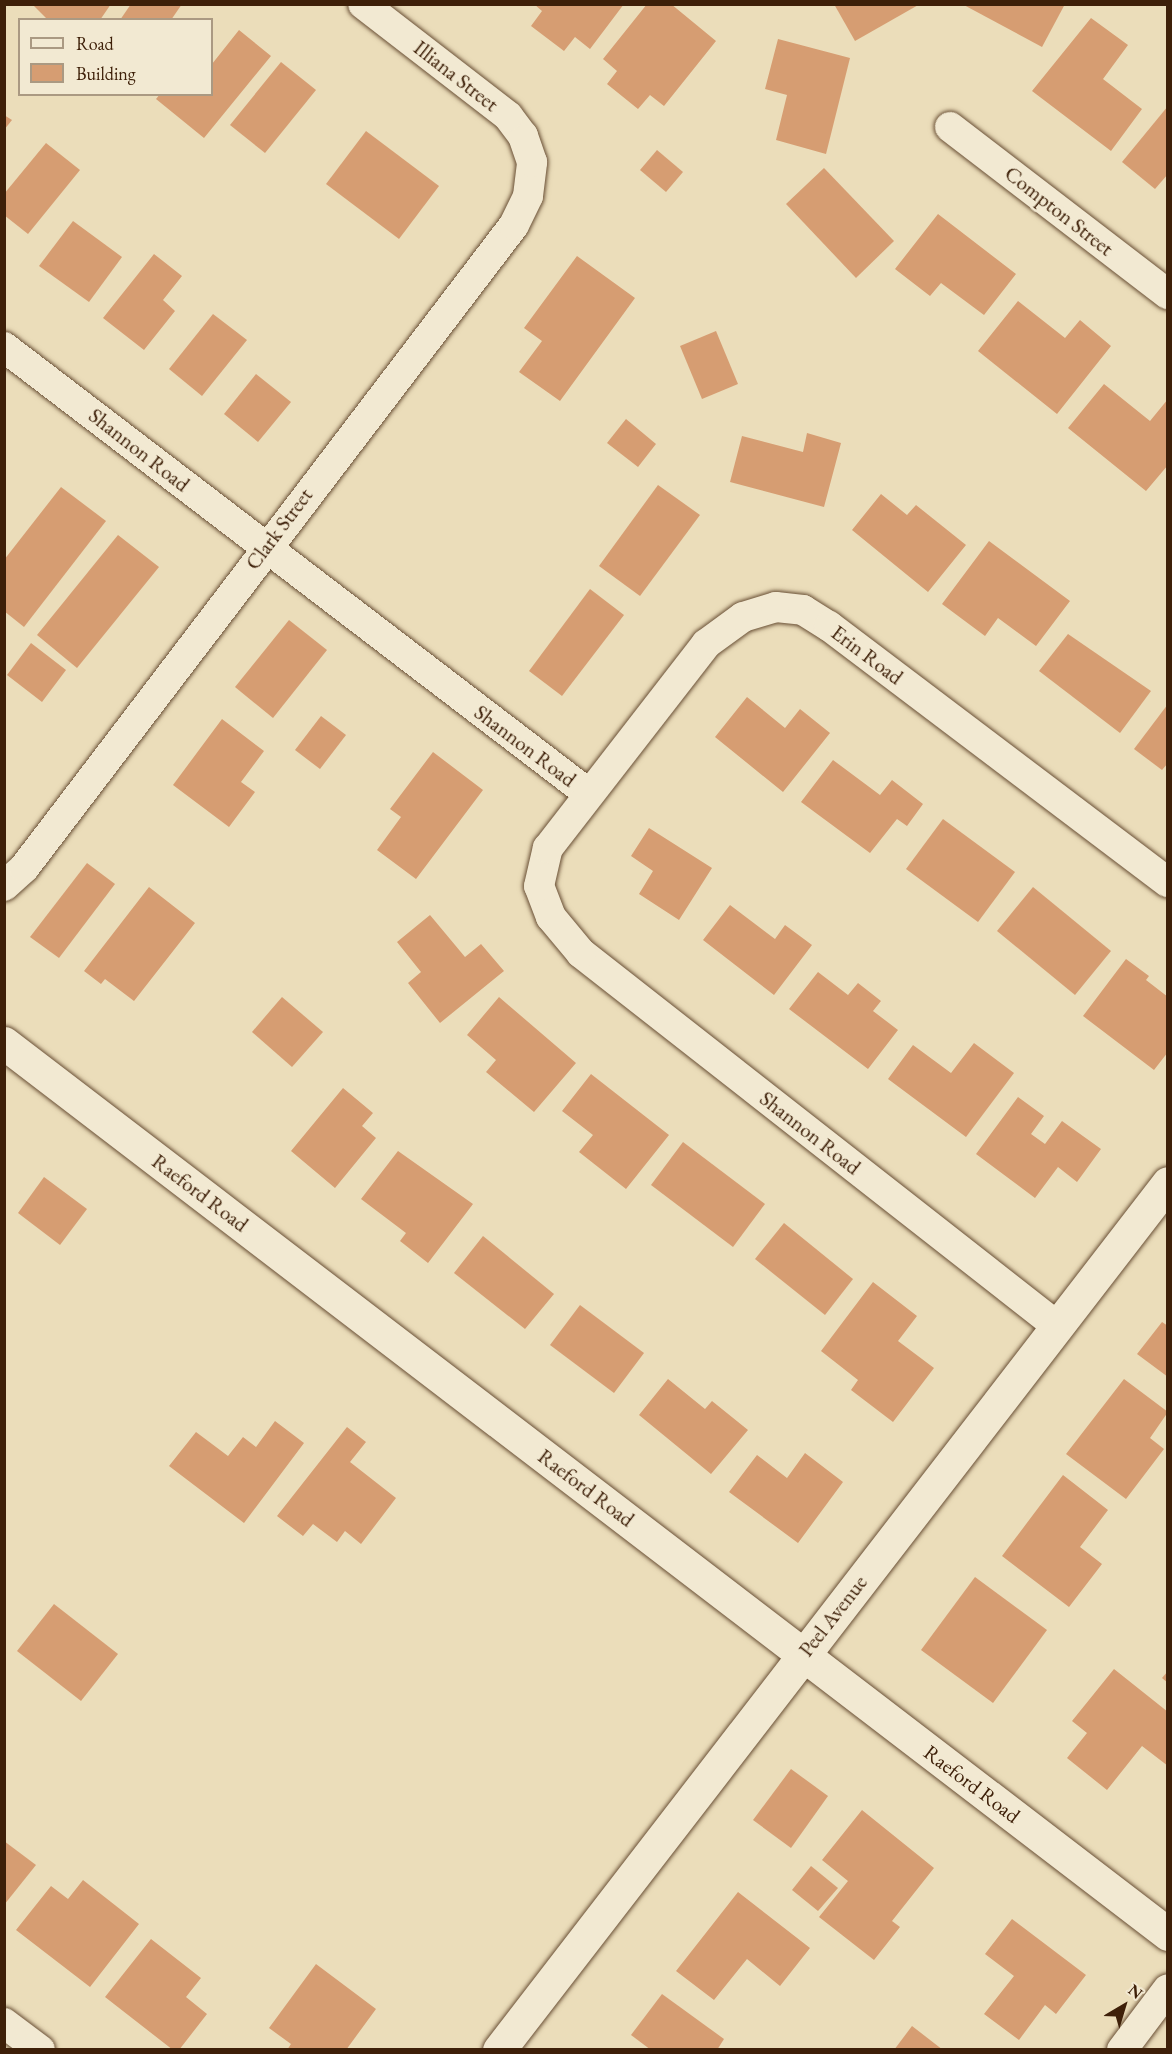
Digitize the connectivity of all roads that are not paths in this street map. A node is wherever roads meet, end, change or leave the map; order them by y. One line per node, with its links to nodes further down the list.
1 (363, 4): 3 (street, Illiana Street)
2 (950, 127): 4 (street, Compton Street)
3 (532, 162): 6 (street, Clark Street)
4 (1167, 294)
5 (4, 347): 6 (street, Shannon Road)
6 (265, 547): 7 (street, Shannon Road); 9 (street, Clark Street)
7 (589, 795): 8 (street, Erin Road); 12 (street, Shannon Road)
8 (1167, 882)
9 (4, 886)
10 (4, 1043): 13 (street, Raeford Road)
11 (1167, 1182): 12 (street, Peel Avenue)
12 (1057, 1326): 13 (street, Peel Avenue)
13 (804, 1655): 14 (street, Raeford Road); 18 (street, Peel Avenue)
14 (1167, 1934)
15 (1167, 1989): 19 (street)
16 (4, 2023): 17 (street)
17 (40, 2049)
18 (499, 2049)
19 (1122, 2049)

